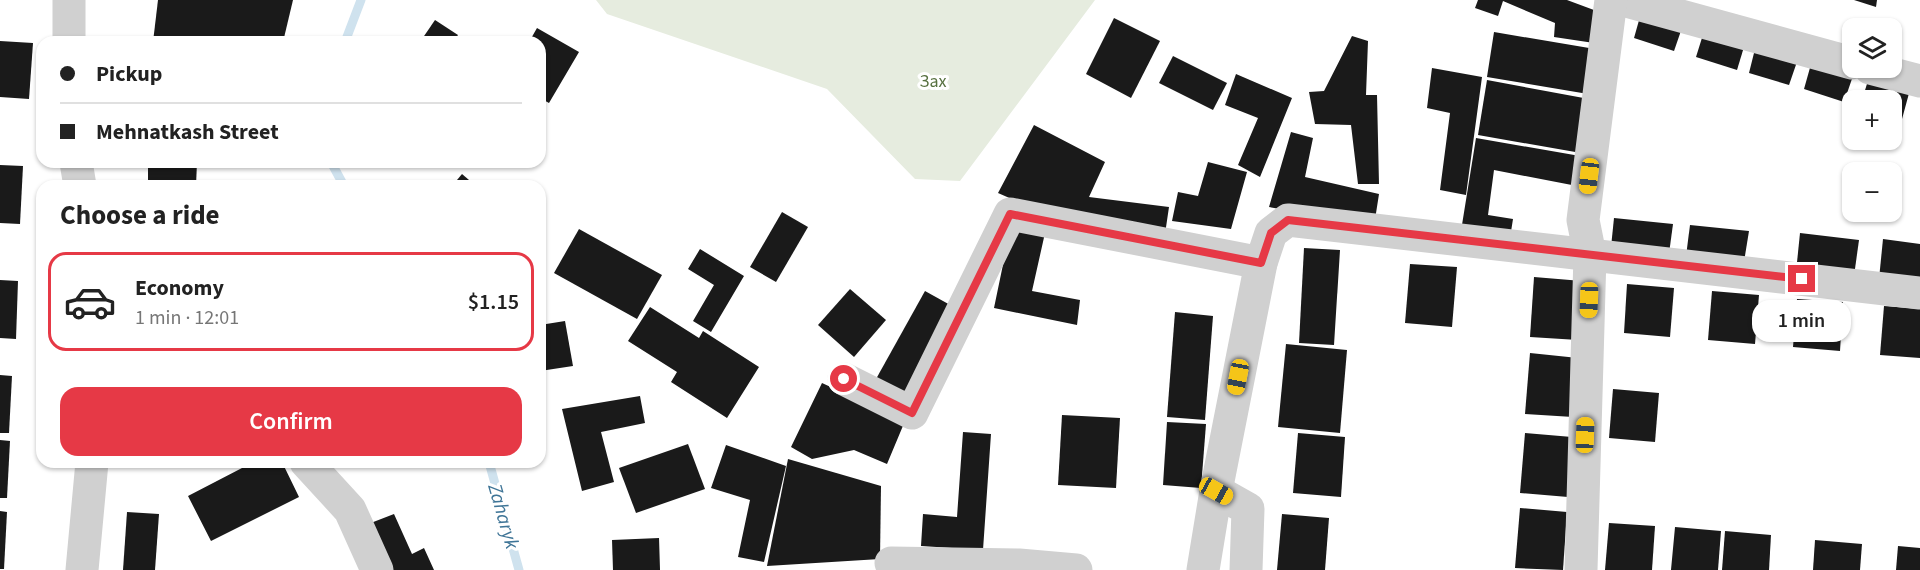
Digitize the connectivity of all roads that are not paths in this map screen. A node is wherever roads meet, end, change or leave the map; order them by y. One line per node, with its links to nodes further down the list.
1 (69, 0): 4 (street)
2 (1611, 0): 8 (street)
3 (1623, 0): 5 (street)
4 (69, 36)
5 (1842, 60)
6 (1902, 76): 7 (street)
7 (1920, 81)
8 (1590, 255): 9 (street); 10 (street); 21 (street)
9 (1261, 263): 11 (street); 14 (street)
10 (1920, 293)
11 (844, 379)
12 (91, 468): 16 (street)
13 (312, 468): 17 (street)
14 (1216, 491): 19 (street); 20 (street)
15 (891, 563): 18 (street)
16 (82, 570)
17 (377, 570)
18 (1076, 570)
19 (1203, 570)
20 (1246, 570)
21 (1581, 570)

